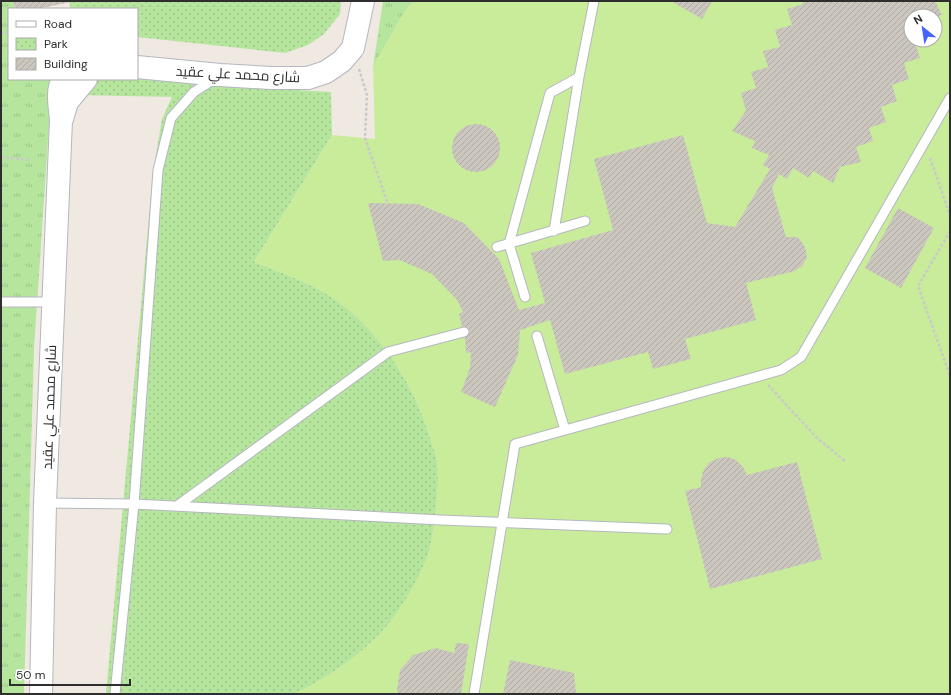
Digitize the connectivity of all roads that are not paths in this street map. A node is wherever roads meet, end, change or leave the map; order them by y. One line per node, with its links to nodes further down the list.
1 (363, 1): 4 (street, شارع محمد علي عقيد)
2 (594, 1): 5 (lane)
3 (138, 67): 4 (street, شارع محمد علي عقيد)
4 (220, 75): 21 (lane)
5 (579, 77): 11 (lane); 12 (lane)
6 (62, 80): 9 (street, شارع محمد علي عقيد)
7 (85, 80): 9 (street, شارع محمد علي عقيد)
8 (950, 98): 19 (lane)
9 (61, 120): 16 (street, شارع محمد علي عقيد)
10 (585, 221): 11 (lane)
11 (554, 231): 12 (lane)
12 (509, 244): 13 (lane); 14 (lane)
13 (497, 247)
14 (525, 297)
15 (1, 302): 16 (lane)
16 (53, 302): 20 (street, شارع محمد علي عقيد)
17 (464, 332): 22 (lane)
18 (537, 336): 19 (lane)
19 (565, 430): 23 (lane)
20 (45, 503): 21 (lane); 25 (street, شارع محمد علي عقيد)
21 (134, 504): 22 (lane); 26 (lane)
22 (177, 506): 23 (lane)
23 (504, 521): 24 (lane); 27 (lane)
24 (667, 529)
25 (40, 694)
26 (115, 694)
27 (474, 694)

